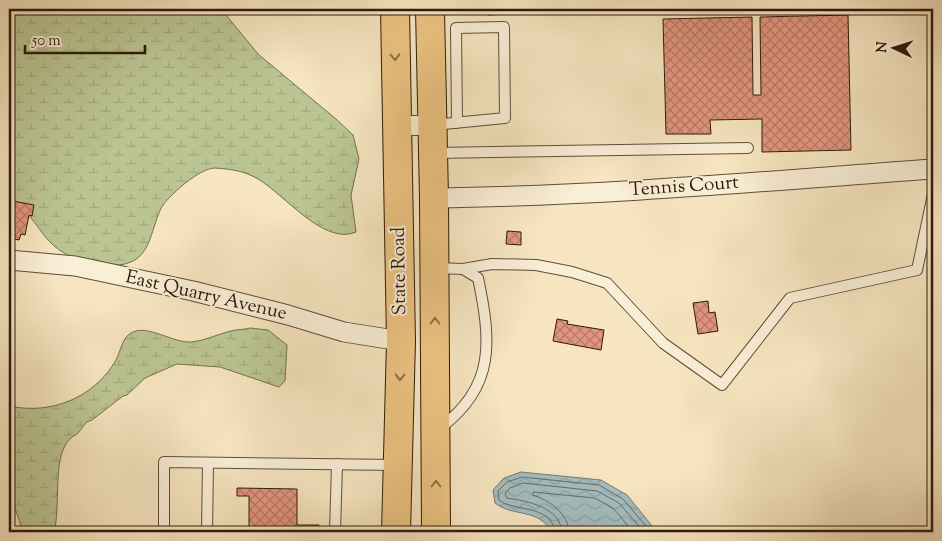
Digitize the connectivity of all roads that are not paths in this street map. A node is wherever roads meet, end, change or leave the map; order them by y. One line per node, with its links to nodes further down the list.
1 (395, 9): 4 (main road, State Road, one-way to 4)
2 (430, 9): 3 (main road, State Road)
3 (444, 124): 3 (lane); 4 (street); 6 (main road, State Road)
4 (396, 126): 13 (main road, State Road)
5 (748, 148): 6 (lane)
6 (433, 153): 9 (main road, State Road)
7 (933, 169): 9 (street, Tennis Court)
8 (933, 194): 12 (lane)
9 (434, 198): 11 (main road, State Road)
10 (9, 260): 13 (street, East Quarry Avenue)
11 (435, 268): 12 (lane); 14 (main road, State Road, one-way to 11)
12 (463, 269): 14 (lane)
13 (401, 341): 17 (main road, State Road, one-way to 17)
14 (436, 430): 22 (main road, State Road, one-way to 14)
15 (208, 463): 16 (lane); 18 (lane); 19 (lane)
16 (337, 464): 17 (lane); 20 (lane)
17 (398, 465): 21 (main road, State Road)
18 (164, 532)
19 (207, 532)
20 (334, 532)
21 (396, 532)
22 (436, 532)

